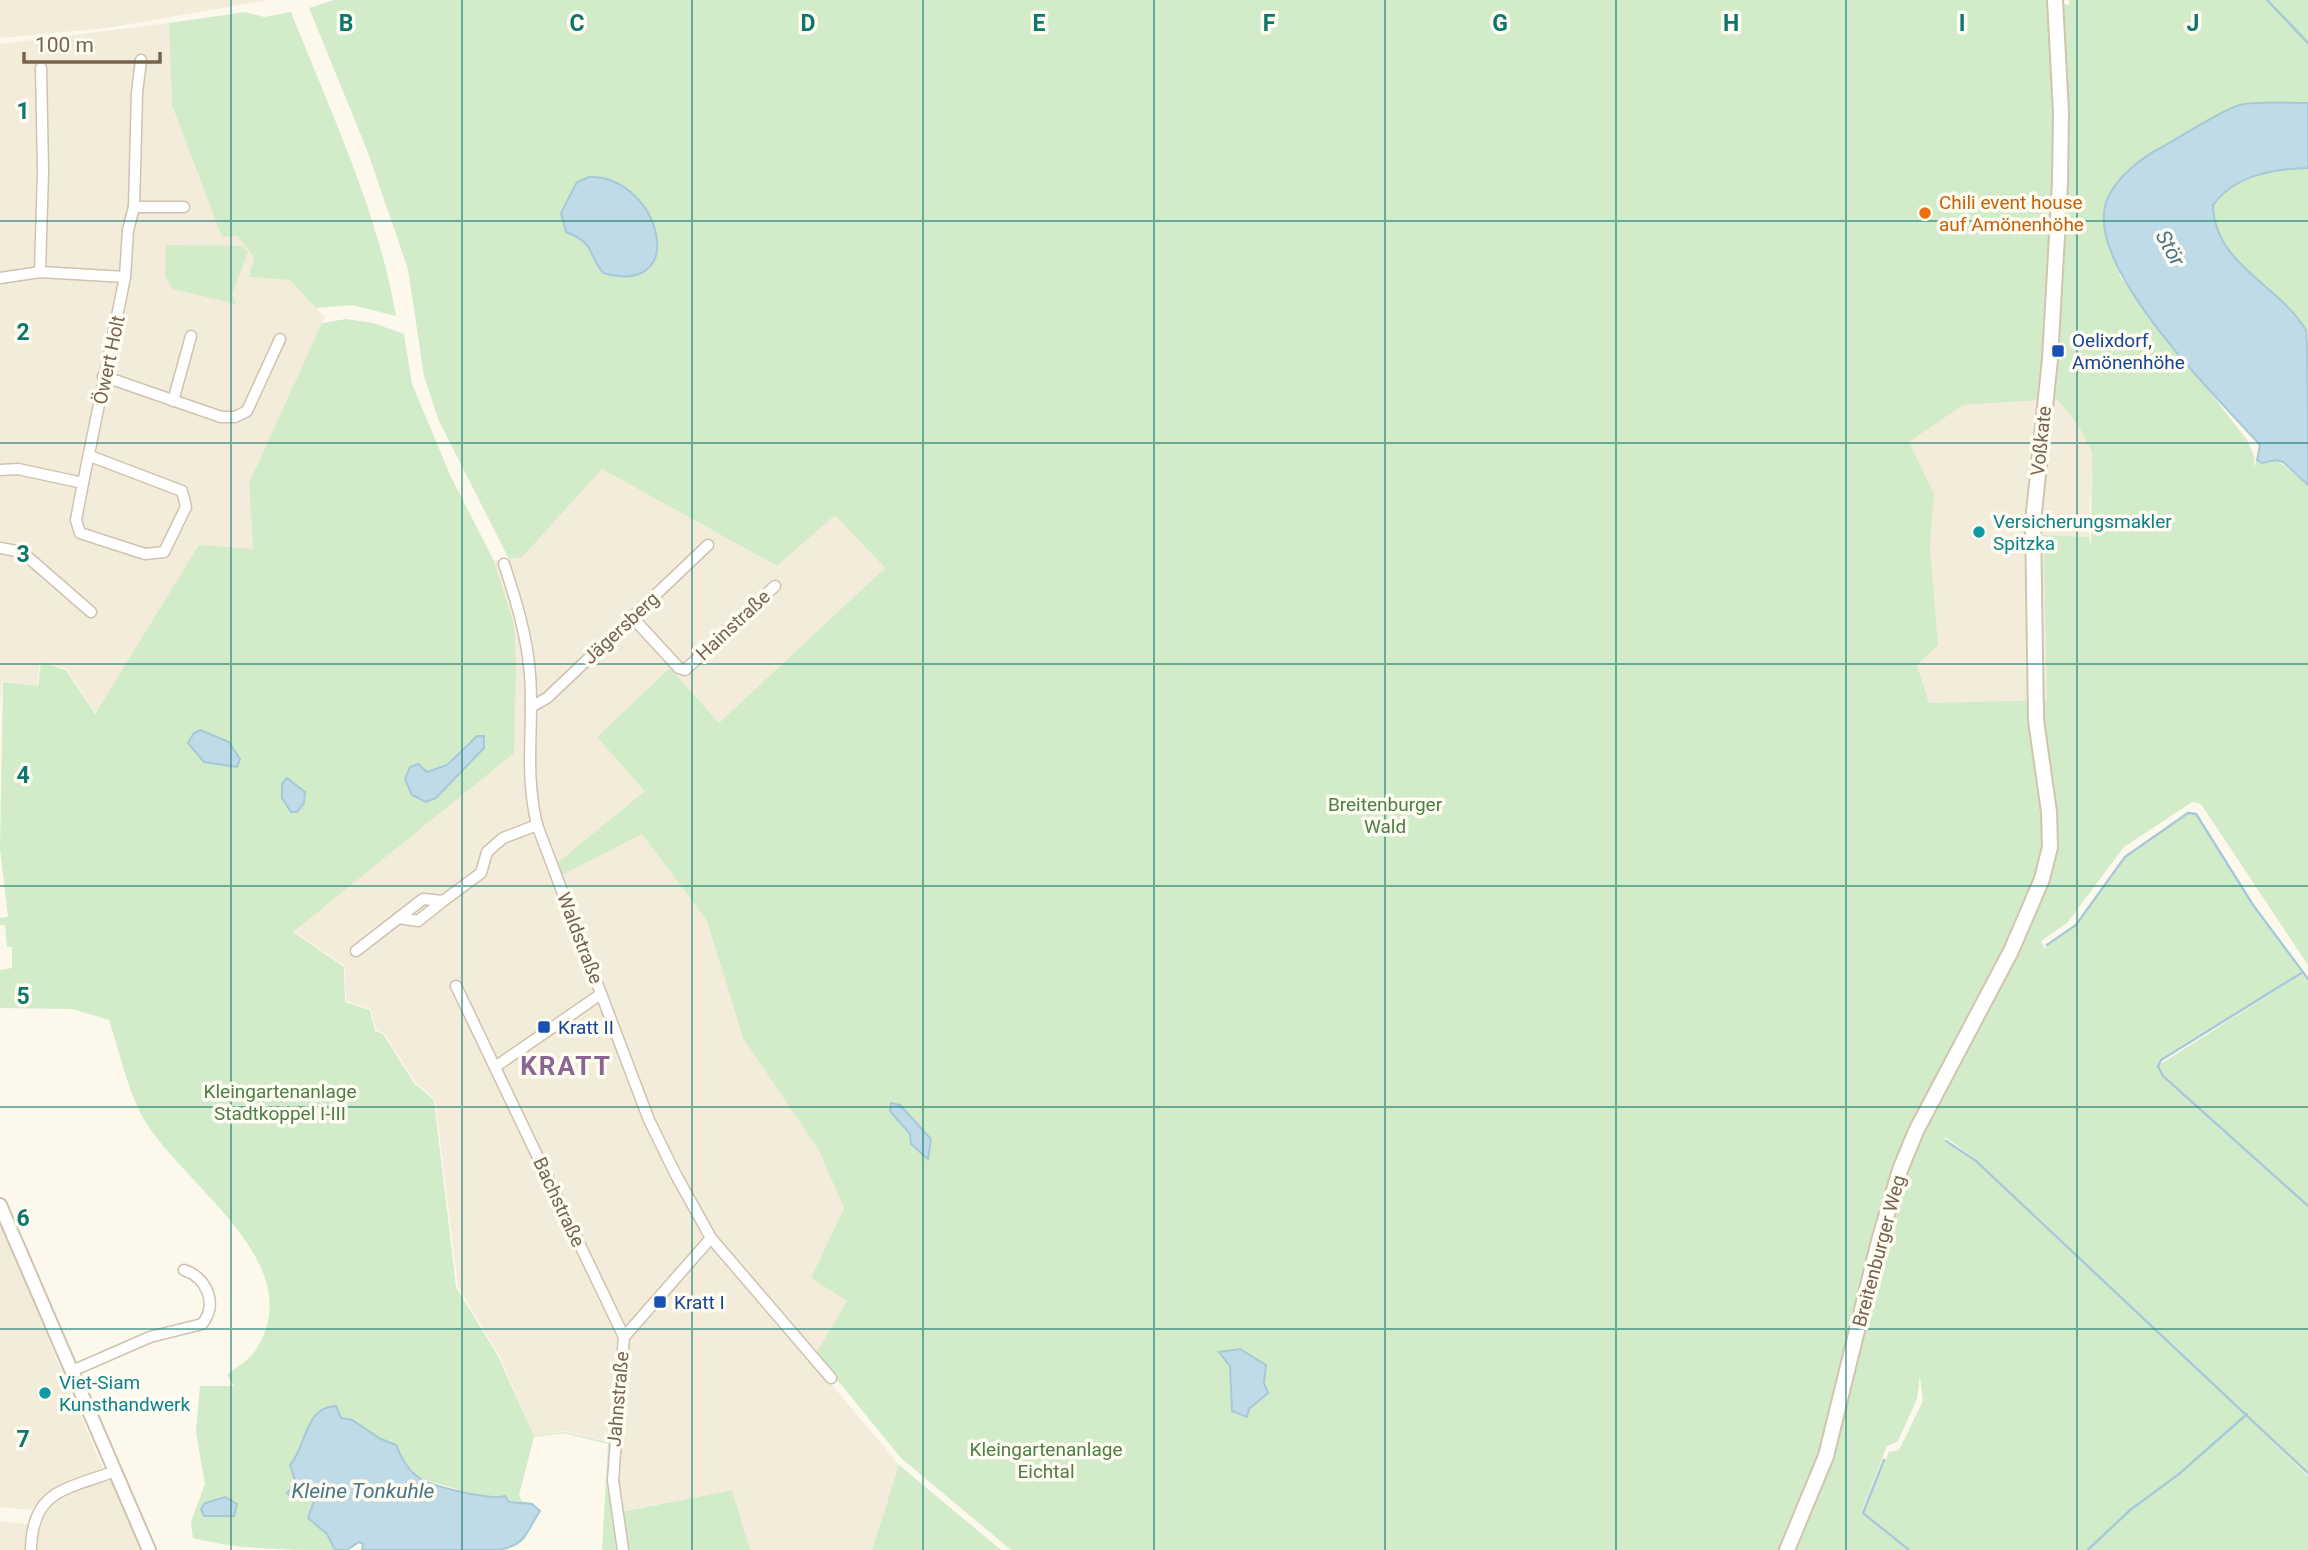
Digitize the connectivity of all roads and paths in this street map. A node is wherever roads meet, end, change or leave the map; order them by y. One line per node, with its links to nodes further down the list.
1 (2055, 0): 24 (main road, Voßkate)
2 (141, 60): 4 (street, Öwert Holt)
3 (41, 68): 6 (street)
4 (134, 206): 5 (street); 7 (street, Öwert Holt)
5 (184, 207)
6 (40, 272): 7 (street); 8 (street)
7 (125, 277): 11 (street, Öwert Holt)
8 (0, 278)
9 (191, 337): 12 (street)
10 (281, 339): 12 (street)
11 (103, 376): 12 (street); 13 (street, Öwert Holt)
12 (173, 401)
13 (90, 456): 15 (street, Öwert Holt); 15 (street, Öwert Holt)
14 (0, 470): 15 (street)
15 (83, 483)
16 (708, 545): 21 (street, Jägersberg)
17 (0, 548): 20 (street)
18 (504, 564): 22 (street, Waldstraße)
19 (775, 586): 21 (street, Hainstraße)
20 (91, 612)
21 (633, 618): 22 (street, Jägersberg)
22 (531, 707): 23 (street, Waldstraße)
23 (537, 825): 25 (street); 27 (street, Waldstraße)
24 (2050, 847): 40 (main road, Breitenburger Weg)
25 (356, 951)
26 (456, 986): 28 (street, Bachstraße)
27 (601, 994): 28 (street); 31 (street, Waldstraße)
28 (495, 1067): 33 (street, Bachstraße)
29 (0, 1205): 30 (street)
30 (6, 1233): 34 (street)
31 (711, 1238): 33 (street, Jahnstraße); 35 (street, Waldstraße)
32 (184, 1270): 34 (street)
33 (624, 1337): 39 (street, Jahnstraße)
34 (72, 1371): 36 (street)
35 (831, 1378)
36 (115, 1471): 37 (street); 38 (street)
37 (31, 1550)
38 (149, 1550)
39 (623, 1550)
40 (1787, 1550)

